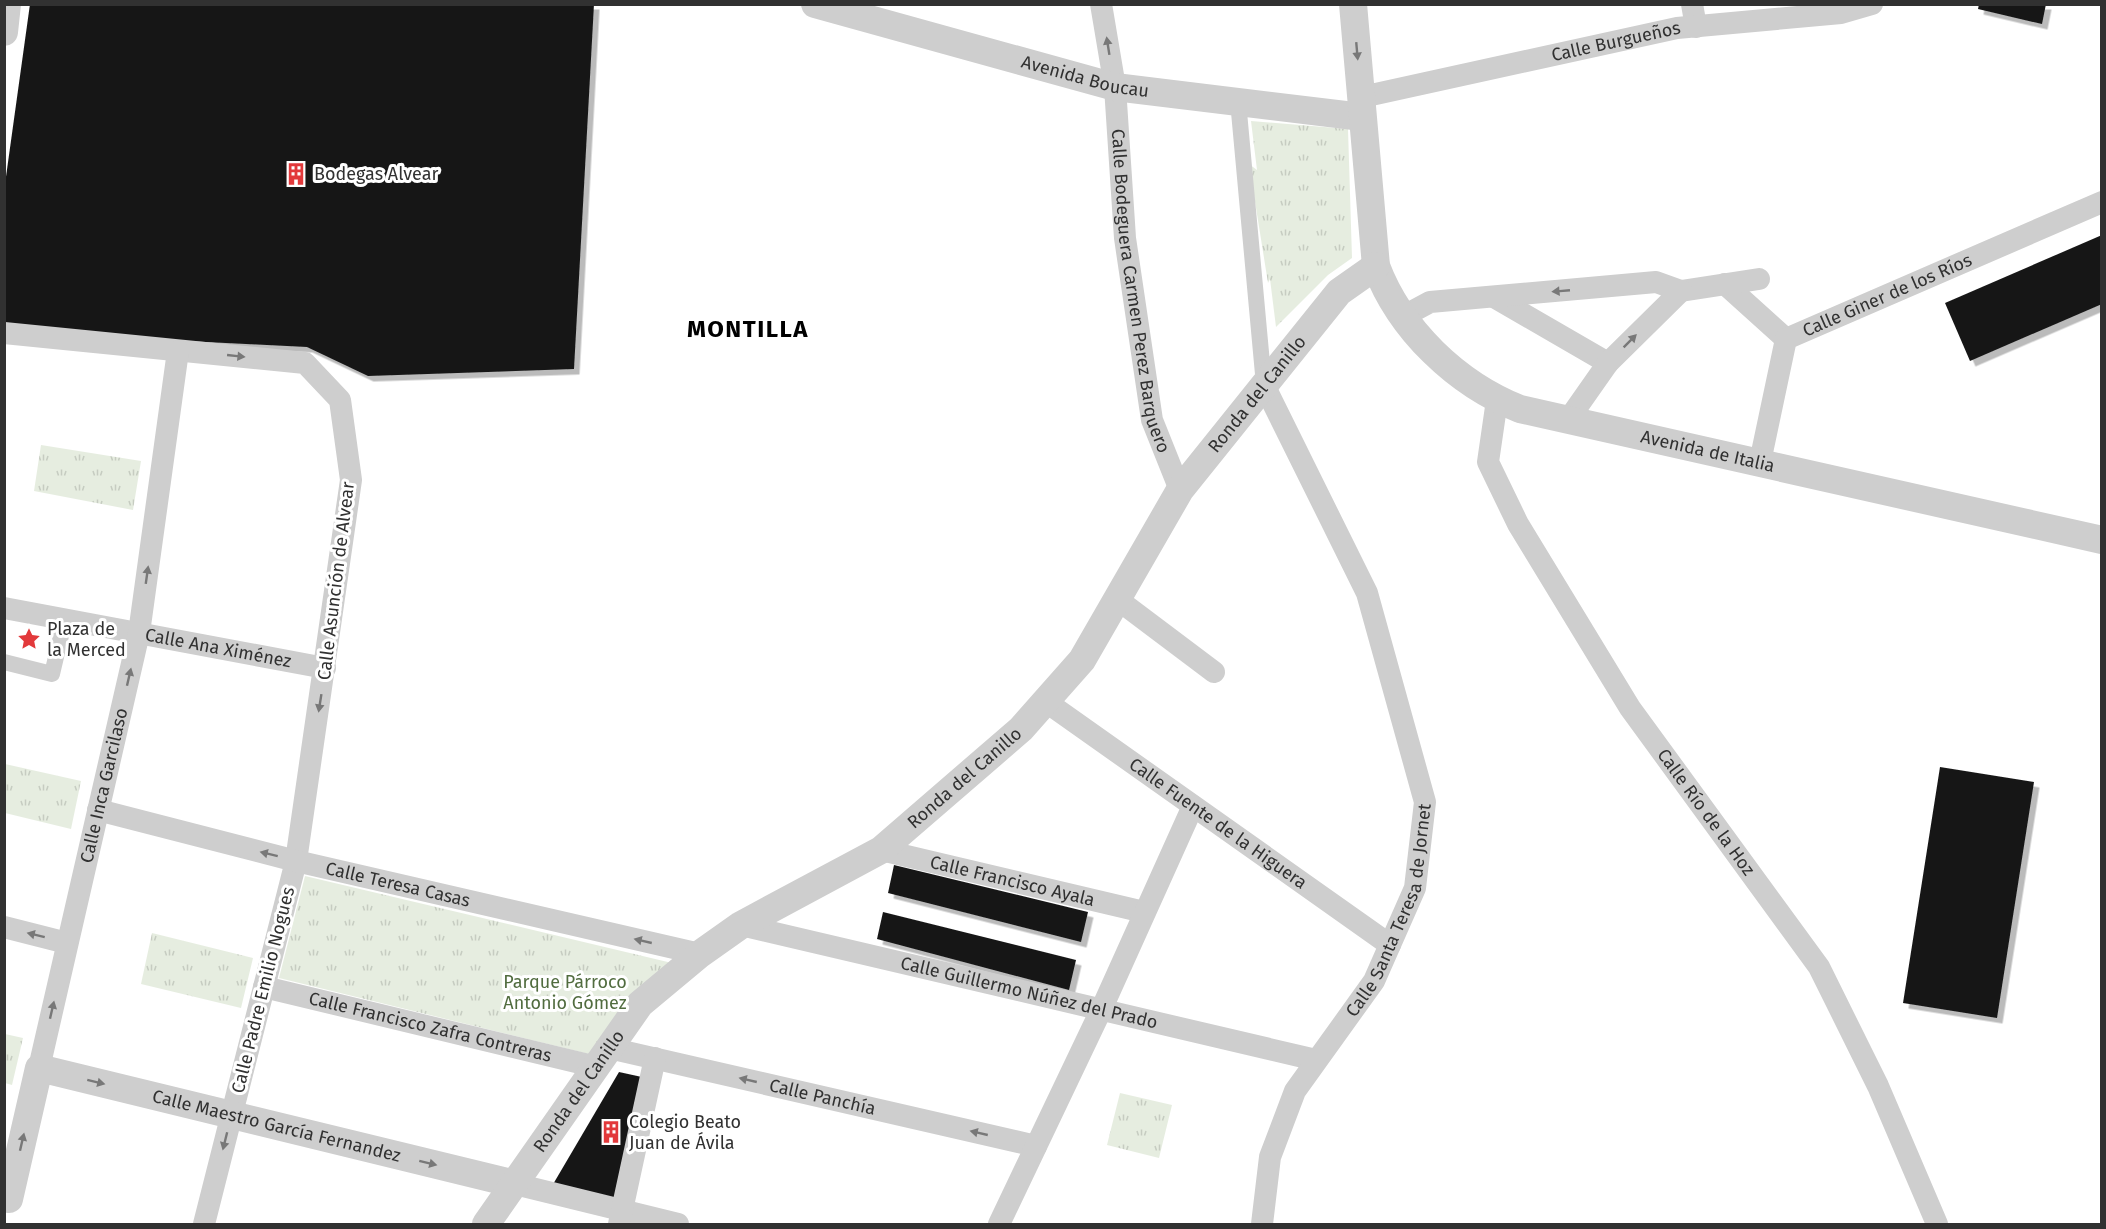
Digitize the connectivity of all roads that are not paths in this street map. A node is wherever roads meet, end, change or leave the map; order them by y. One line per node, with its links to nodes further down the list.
1 (7, 4): 9 (street)
2 (815, 4): 7 (street, Avenida Boucau)
3 (1101, 4): 10 (street, Calle Bodeguera Carmen Perez Barquero, one-way to 3)
4 (1353, 4): 12 (street, Avenida de Italia, one-way to 12)
5 (1872, 4): 6 (street, Calle Burgueños)
6 (1806, 10): 8 (street, Calle Burgueños)
7 (866, 11): 10 (street, Avenida Boucau)
8 (1694, 16): 12 (street, Calle Burgueños)
9 (4, 32)
10 (1115, 87): 11 (street, Avenida Boucau); 28 (street, Calle Bodeguera Carmen Perez Barquero)
11 (1238, 101): 12 (street, Avenida Boucau); 24 (street)
12 (1362, 107): 14 (street, Avenida de Italia)
13 (2102, 202): 21 (street, Calle Giner de los Ríos)
14 (1376, 266): 19 (street, Avenida de Italia); 24 (street, Ronda del Canillo)
15 (1759, 279): 16 (street)
16 (1725, 284): 17 (street); 21 (street)
17 (1681, 291): 18 (street, one-way to 18); 23 (street, one-way to 17)
18 (1494, 297): 19 (street); 23 (street)
19 (1404, 316): 25 (street, Avenida de Italia)
20 (4, 333): 22 (street, Calle Asunción de Alvear)
21 (1786, 339): 27 (street, Calle Giner de los Ríos)
22 (178, 351): 33 (street, Calle Inca Garcilaso, one-way to 22); 35 (street, Calle Asunción de Alvear, one-way to 35)
23 (1608, 363): 26 (street)
24 (1264, 385): 28 (street, Ronda del Canillo); 46 (street, Calle Santa Teresa de Jornet)
25 (1497, 400): 26 (street, Avenida de Italia); 64 (street, Calle Río de la Hoz)
26 (1568, 420): 27 (street, Avenida de Italia)
27 (1760, 462): 29 (street, Avenida de Italia)
28 (1180, 490): 30 (street, Ronda del Canillo)
29 (2102, 540)
30 (1117, 599): 36 (street); 37 (street, Ronda del Canillo)
31 (4, 608): 32 (street, Calle Ana Ximénez)
32 (65, 619): 33 (street, Calle Ana Ximénez); 34 (street)
33 (140, 633): 35 (street, Calle Ana Ximénez); 39 (street, Calle Inca Garcilaso, one-way to 33)
34 (4, 662)
35 (325, 668): 41 (street, Calle Asunción de Alvear, one-way to 41)
36 (1214, 672)
37 (1045, 701): 38 (street, Calle Fuente de la Higuera); 40 (street, Ronda del Canillo)
38 (1193, 806): 42 (street); 46 (street, Calle Fuente de la Higuera)
39 (98, 810): 41 (street, Calle Teresa Casas, one-way to 39); 45 (street, Calle Inca Garcilaso)
40 (881, 850): 42 (street, Calle Francisco Ayala); 43 (street, Ronda del Canillo)
41 (296, 861): 47 (street, Calle Teresa Casas, one-way to 41); 48 (street, Calle Padre Emilio Nogues)
42 (1144, 912): 49 (street)
43 (741, 925): 47 (street, Ronda del Canillo); 49 (street, Calle Guillermo Núñez del Prado)
44 (4, 927): 45 (street, one-way to 44)
45 (67, 943): 53 (street, Calle Inca Garcilaso, one-way to 45)
46 (1390, 945): 52 (street, Calle Santa Teresa de Jornet)
47 (700, 954): 50 (street, Ronda del Canillo)
48 (264, 987): 50 (street, Calle Francisco Zafra Contreras); 54 (street, Calle Padre Emilio Nogues)
49 (1102, 1008): 52 (street, Calle Guillermo Núñez del Prado); 55 (street)
50 (603, 1057): 51 (street, Calle Panchía); 56 (street, Ronda del Canillo)
51 (655, 1058): 55 (street, Calle Panchía, one-way to 51); 58 (street)
52 (1316, 1060): 63 (street, Calle Santa Teresa de Jornet)
53 (39, 1068): 54 (street, Calle Maestro García Fernandez, one-way to 54); 57 (street, Calle Inca Garcilaso, one-way to 53)
54 (231, 1115): 56 (street, Calle Maestro García Fernandez, one-way to 56); 59 (street, Calle Padre Emilio Nogues, one-way to 59)
55 (1036, 1146): 62 (street)
56 (514, 1184): 58 (street); 60 (street, Ronda del Canillo)
57 (6, 1205)
58 (620, 1218): 61 (street)
59 (204, 1224)
60 (486, 1224)
61 (678, 1224)
62 (999, 1224)
63 (1262, 1224)
64 (1937, 1224)

